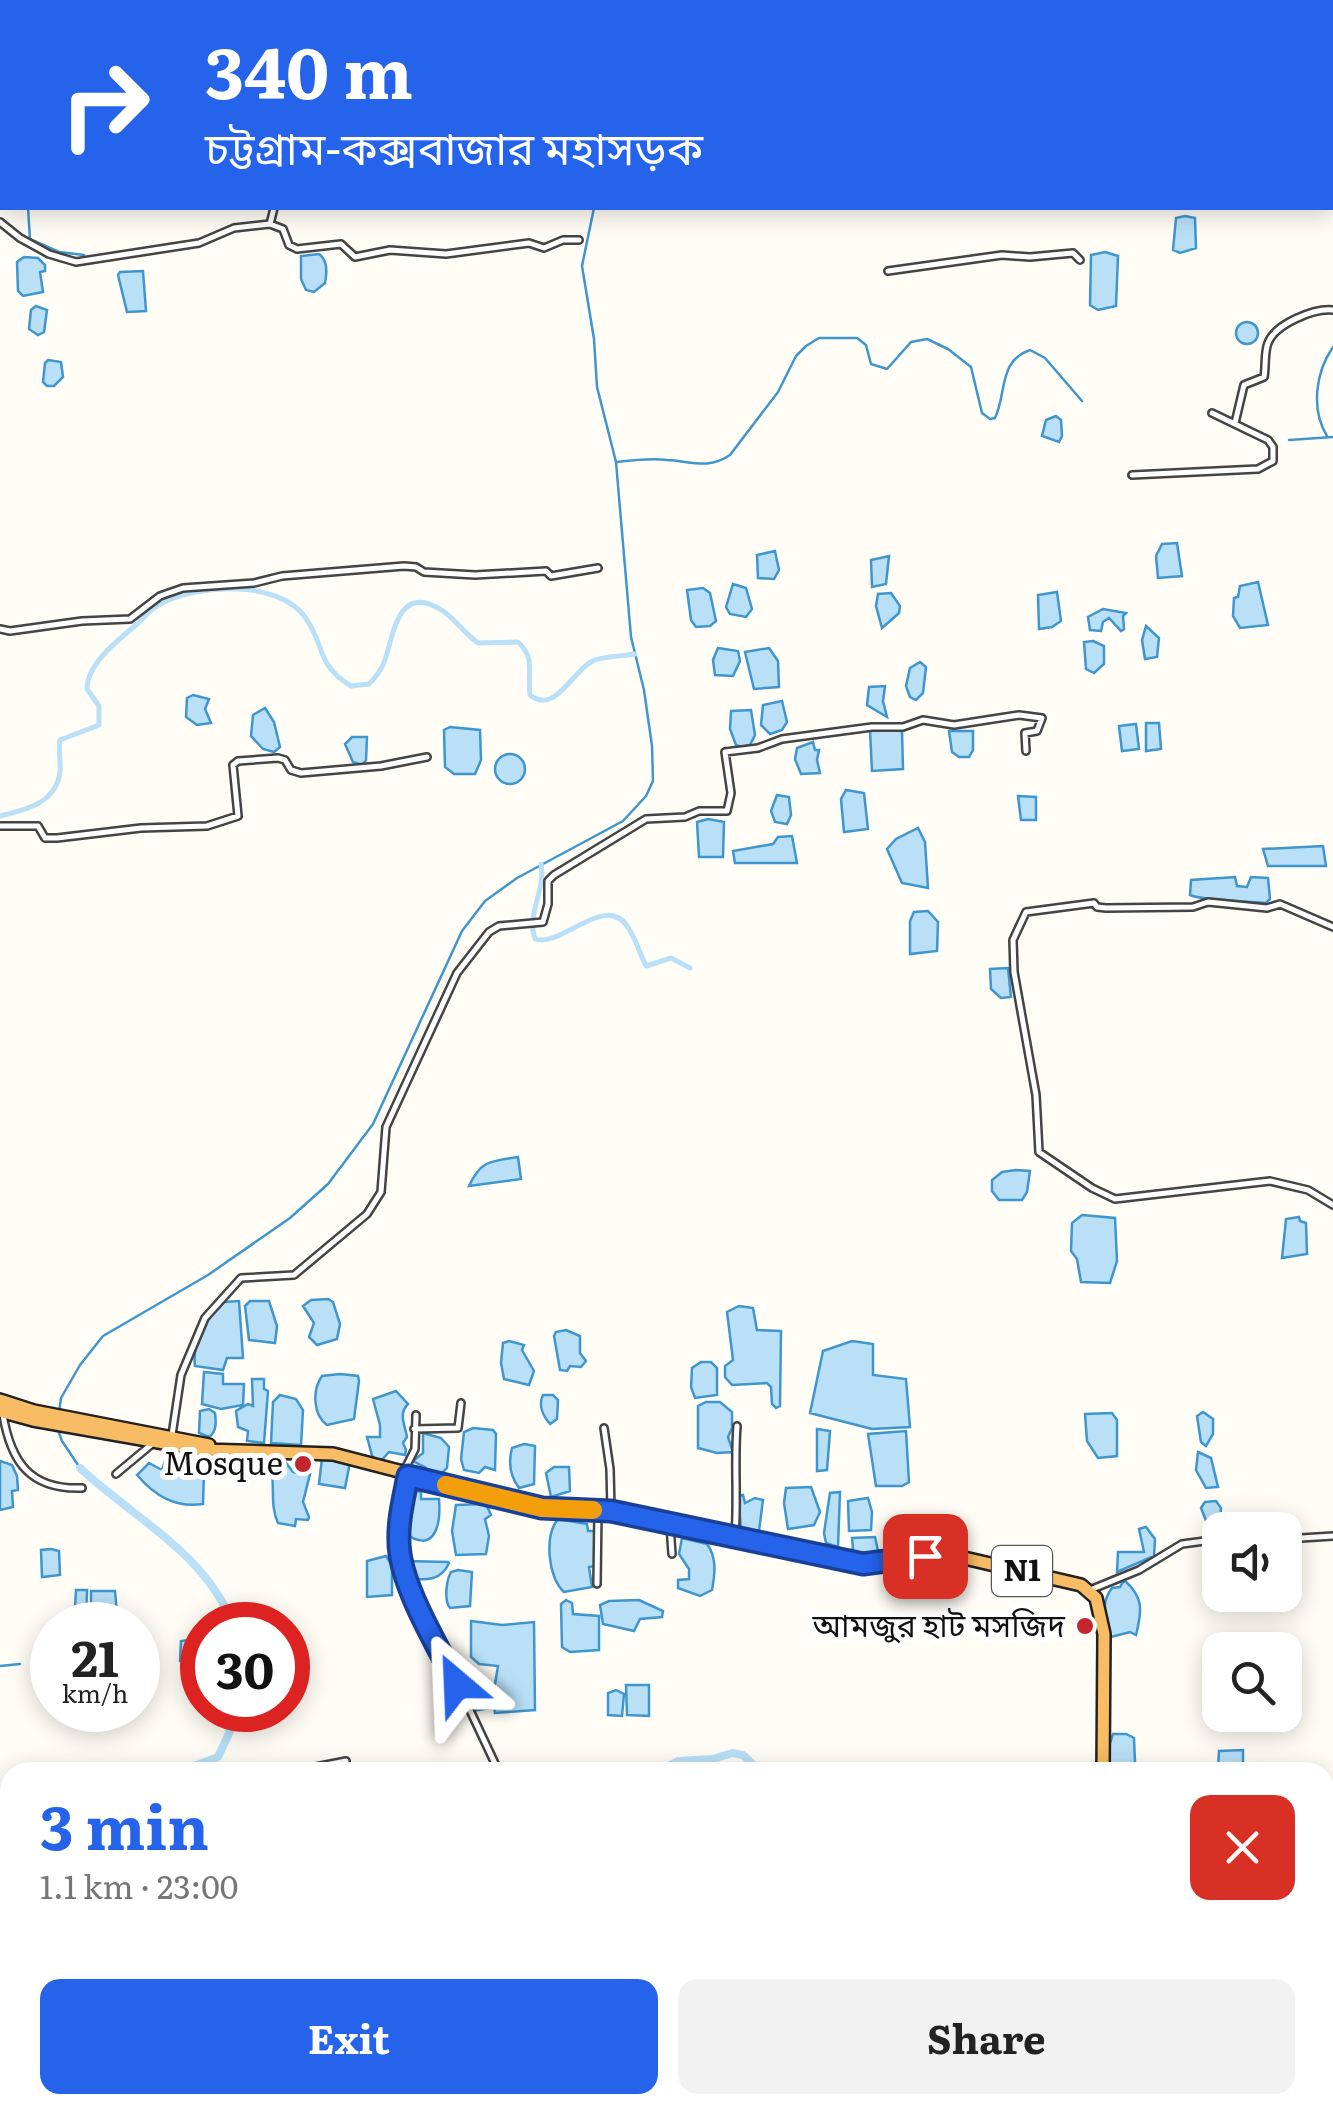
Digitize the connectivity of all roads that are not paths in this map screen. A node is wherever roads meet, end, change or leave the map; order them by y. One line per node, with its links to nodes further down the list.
1 (274, 210): 3 (street)
2 (0, 222): 3 (street)
3 (270, 224): 4 (street)
4 (579, 240)
5 (1080, 260): 6 (street)
6 (888, 271)
7 (1333, 310): 9 (street)
8 (1212, 414): 9 (street)
9 (1234, 423): 10 (street)
10 (1132, 475)
11 (598, 568): 12 (street)
12 (0, 629)
13 (1026, 751): 24 (street)
14 (427, 757): 15 (street)
15 (0, 826)
16 (1333, 928): 17 (street)
17 (1333, 1205)
18 (461, 1403): 23 (street)
19 (1, 1408): 24 (highway, N1); 28 (street)
20 (416, 1414): 23 (street)
21 (737, 1426): 31 (street)
22 (604, 1428): 29 (street)
23 (414, 1429): 27 (street)
24 (162, 1437): 25 (highway, N1); 25 (highway, N1); 26 (street)
25 (222, 1450): 27 (highway, N1)
26 (116, 1474)
27 (405, 1475): 29 (highway, N1); 40 (street)
28 (82, 1488)
29 (605, 1511): 30 (highway, N1); 36 (street)
30 (670, 1522): 31 (highway, N1); 35 (street)
31 (735, 1535): 37 (highway, N1)
32 (1333, 1536): 33 (street)
33 (1302, 1537)
34 (1202, 1541): 37 (street)
35 (672, 1554)
36 (597, 1584)
37 (1089, 1590): 41 (highway, N1)
38 (346, 1761): 39 (street)
39 (341, 1762)
40 (495, 1762)
41 (1103, 1762)

